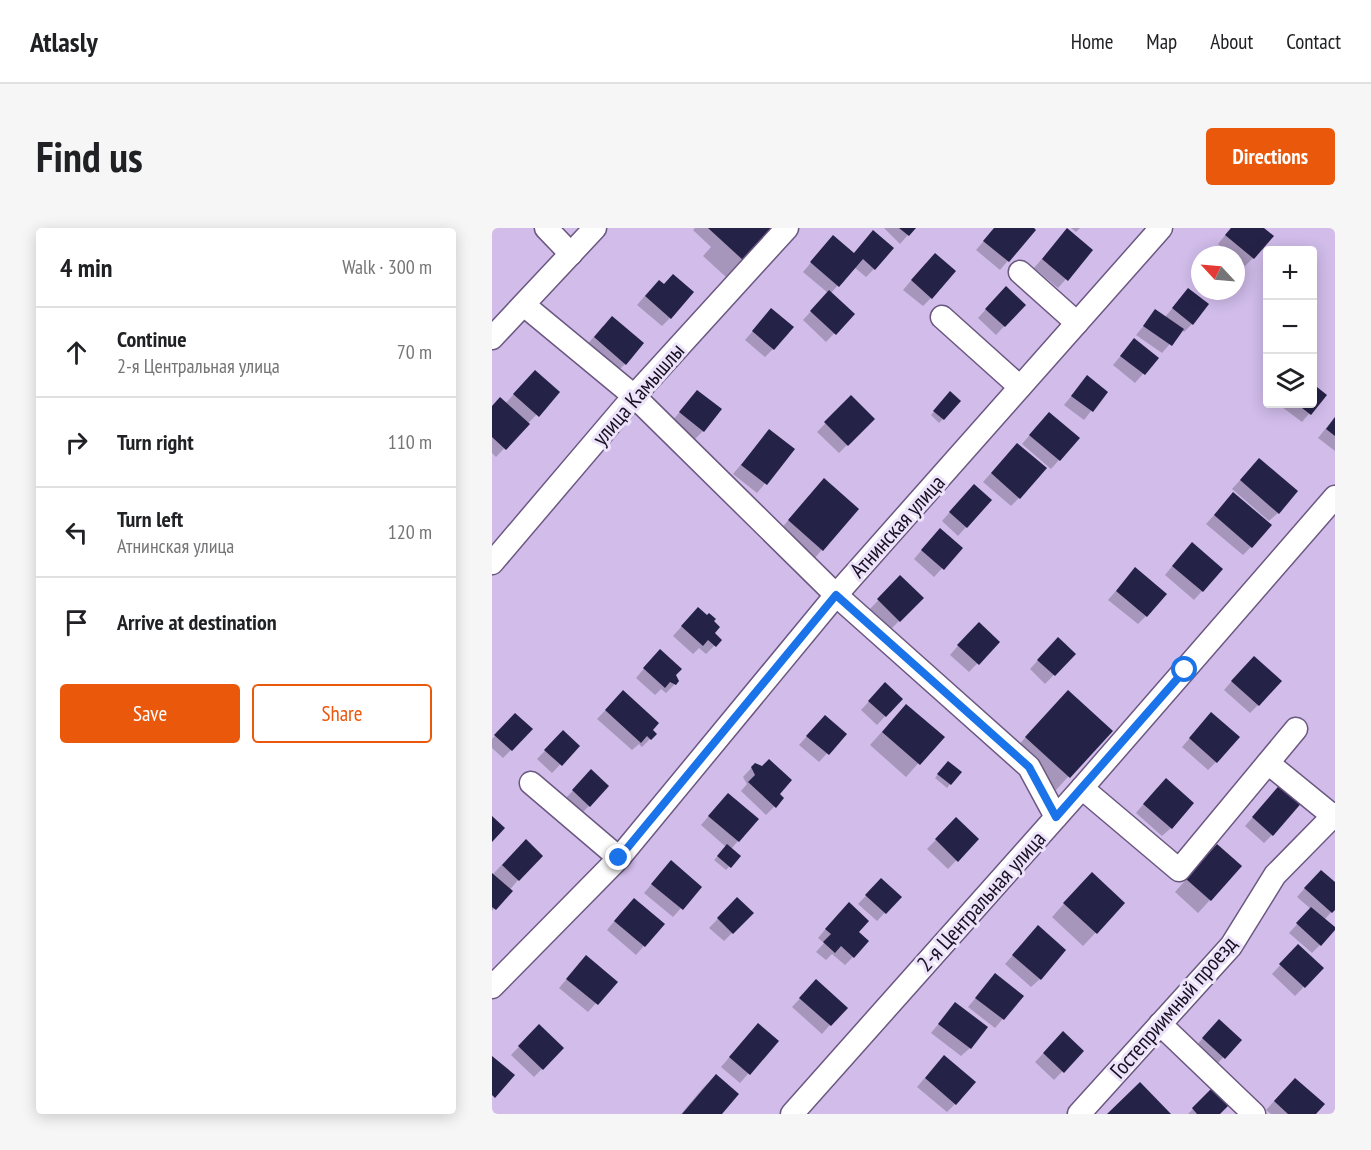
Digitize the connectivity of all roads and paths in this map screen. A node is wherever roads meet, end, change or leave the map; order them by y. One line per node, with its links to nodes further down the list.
1 (546, 228): 5 (street)
2 (595, 228): 5 (street)
3 (787, 228): 12 (street, улица Камышлы)
4 (1161, 228): 9 (street, Атнинская улица)
5 (571, 254): 7 (street)
6 (1020, 272): 9 (street)
7 (524, 305): 10 (street); 12 (street)
8 (942, 317): 11 (street)
9 (1077, 323): 11 (street, Атнинская улица)
10 (492, 338)
11 (1020, 387): 15 (street, Атнинская улица)
12 (634, 396): 14 (street, улица Камышлы); 15 (street)
13 (1335, 497): 19 (street, 2-я Центральная улица)
14 (492, 563)
15 (836, 595): 21 (street); 22 (street, Атнинская улица)
16 (1296, 729): 17 (street)
17 (1268, 763): 19 (street); 20 (street)
18 (531, 783): 22 (street)
19 (1082, 788): 21 (street, 2-я Центральная улица)
20 (1334, 815): 24 (street, Гостеприимный проезд)
21 (1056, 817): 25 (street, 2-я Центральная улица)
22 (619, 858): 23 (street, Атнинская улица)
23 (492, 987)
24 (1160, 1024): 26 (street, Гостеприимный проезд); 27 (street)
25 (792, 1114)
26 (1079, 1114)
27 (1254, 1114)

